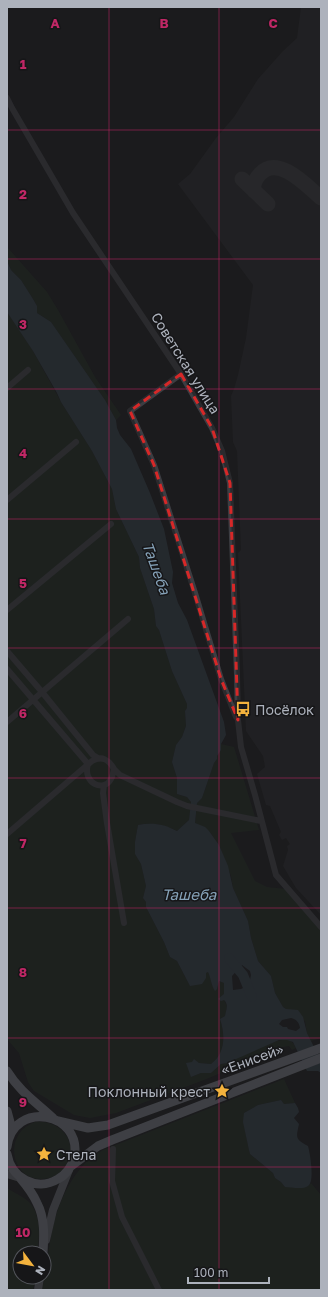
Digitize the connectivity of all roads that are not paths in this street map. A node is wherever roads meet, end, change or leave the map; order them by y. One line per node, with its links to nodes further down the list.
1 (7, 98): 3 (street, Советская улица)
2 (28, 370): 4 (street)
3 (181, 374): 14 (street, Советская улица); 14 (street)
4 (7, 388)
5 (76, 442): 6 (street)
6 (7, 500)
7 (111, 524): 8 (street)
8 (7, 610)
9 (128, 619): 12 (street)
10 (7, 651): 12 (street)
11 (7, 670): 13 (street)
12 (42, 692): 13 (street); 16 (street)
13 (33, 700): 15 (street); 17 (street)
14 (238, 720): 22 (street)
15 (7, 722)
16 (98, 758): 17 (street); 18 (street)
17 (88, 764): 20 (street); 23 (street)
18 (114, 769): 19 (street); 21 (street)
19 (111, 779): 20 (street); 21 (street)
20 (104, 785): 24 (street)
21 (177, 802): 22 (street)
22 (261, 821): 25 (street)
23 (7, 834)
24 (124, 923)
25 (321, 927)
26 (321, 1048): 28 (highway, «Енисей»)
27 (321, 1058): 28 (highway, «Енисей»)
28 (291, 1065): 31 (highway, «Енисей»); 36 (highway, «Енисей»)
29 (7, 1071): 31 (highway, «Енисей»)
30 (7, 1111): 32 (highway, «Енисей»)
31 (56, 1120): 32 (highway, «Енисей»); 36 (highway, «Енисей»)
32 (8, 1139): 33 (highway, «Енисей»)
33 (7, 1147)
34 (113, 1149): 41 (street)
35 (7, 1154): 38 (highway)
36 (70, 1167): 38 (highway, «Енисей»); 40 (main road)
37 (7, 1174): 38 (main road)
38 (20, 1178): 39 (highway)
39 (43, 1245)
40 (45, 1245)
41 (159, 1290)

